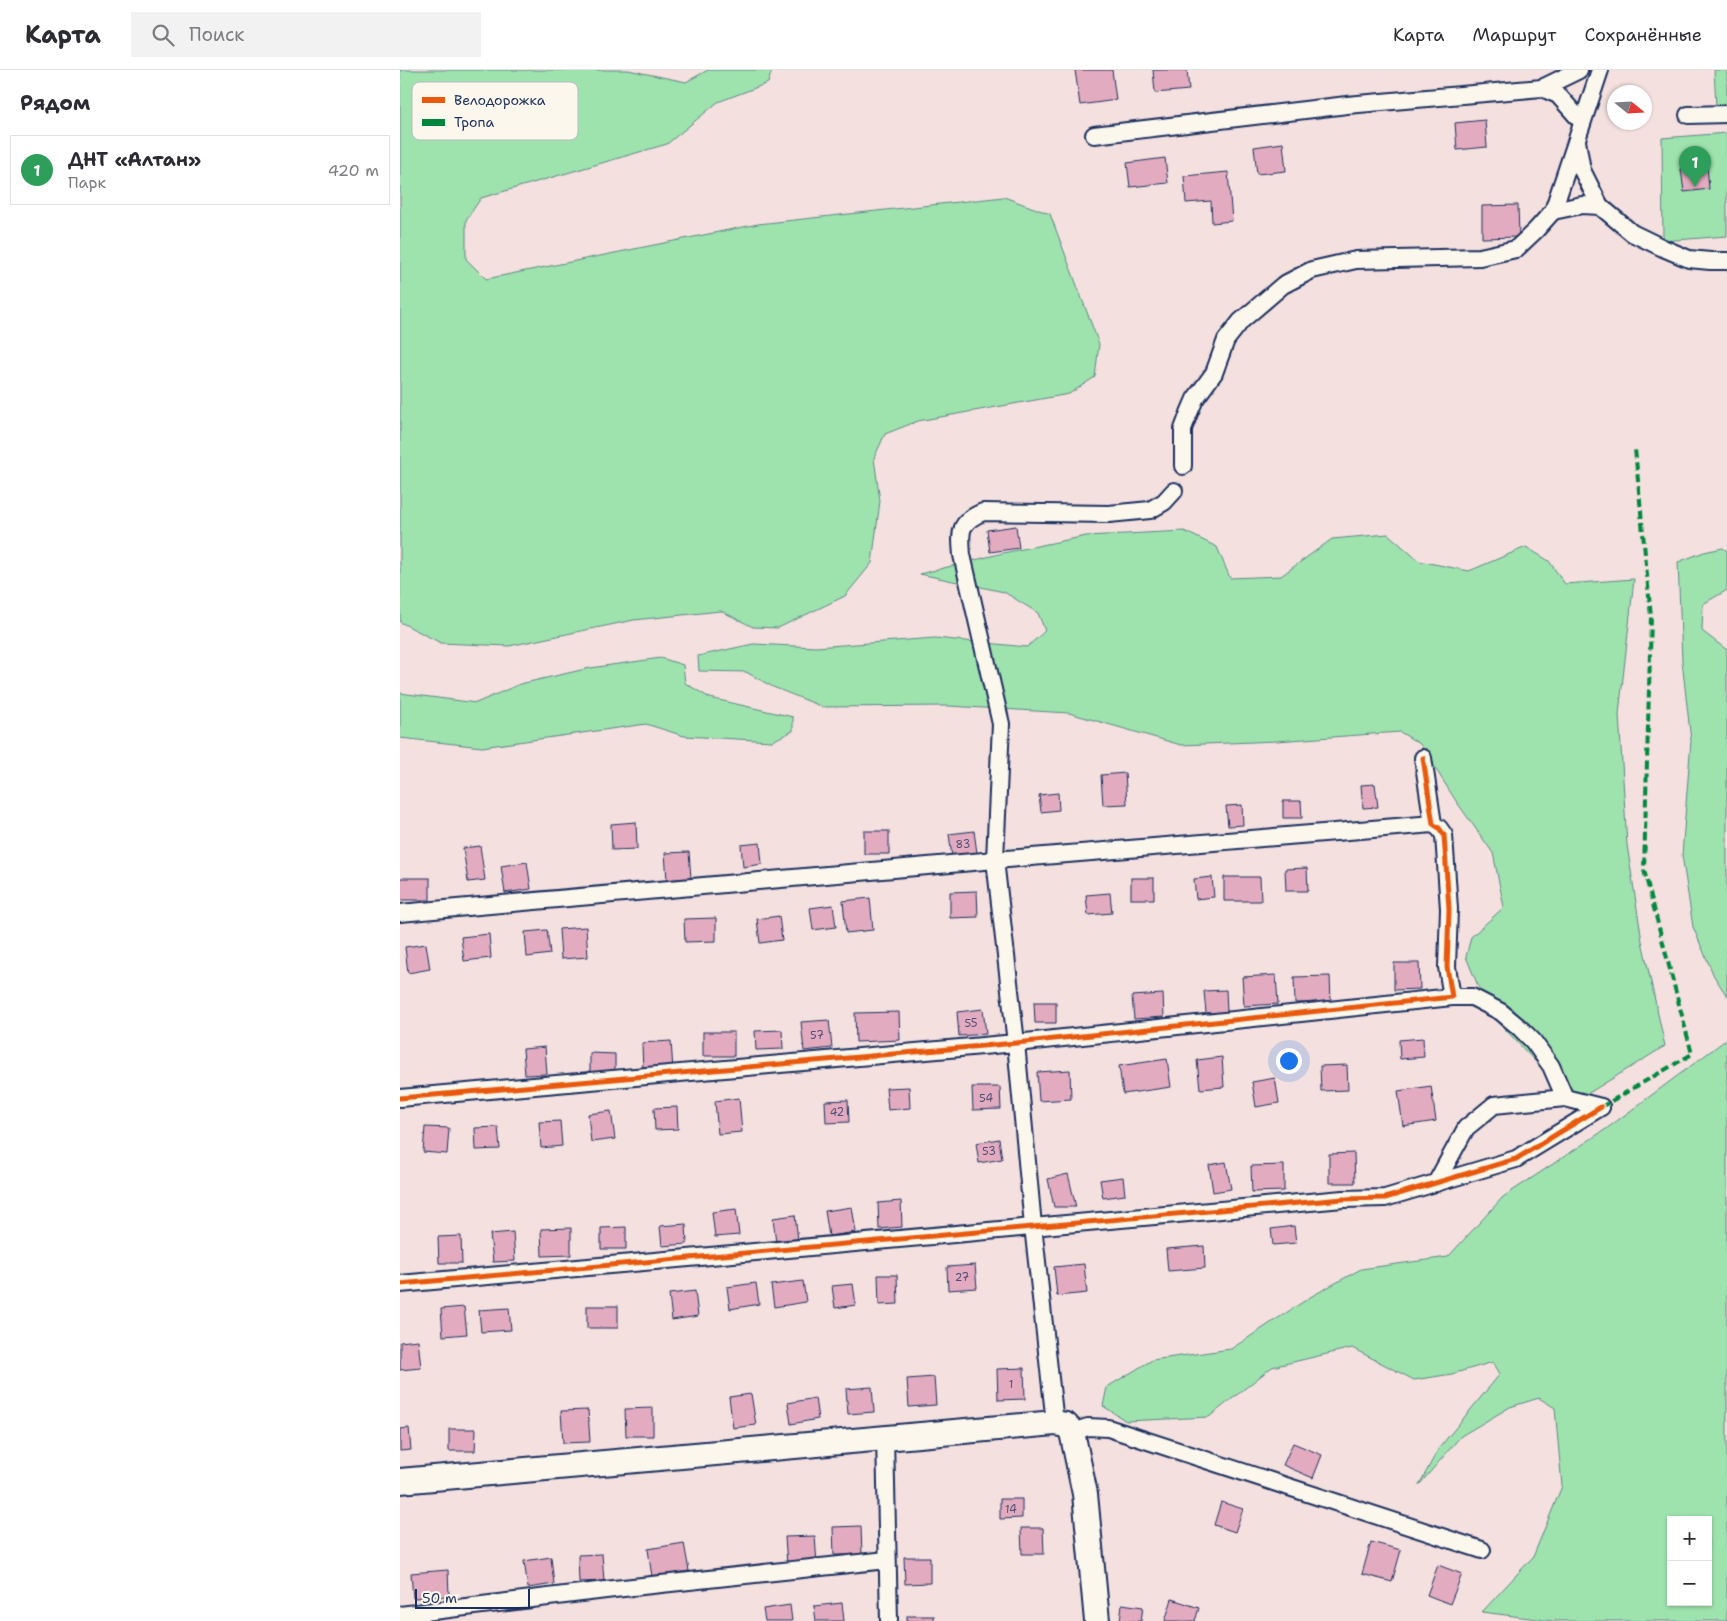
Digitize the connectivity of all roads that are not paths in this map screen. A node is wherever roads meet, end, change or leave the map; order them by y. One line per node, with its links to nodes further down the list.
1 (1579, 70): 3 (street)
2 (1600, 70): 6 (street)
3 (1542, 88): 6 (street); 7 (street)
4 (1727, 114): 5 (street)
5 (1688, 115)
6 (1582, 122): 8 (street)
7 (1094, 135)
8 (1576, 139): 9 (street); 10 (street)
9 (1600, 206): 10 (street); 11 (street)
10 (1553, 211): 12 (street)
11 (1727, 261)
12 (1183, 466)
13 (1174, 491): 16 (street)
14 (1423, 758): 15 (street)
15 (1433, 824): 16 (street); 18 (street)
16 (996, 860): 17 (street); 19 (street)
17 (400, 913)
18 (1452, 997): 19 (street); 21 (street)
19 (1016, 1044): 20 (street); 23 (street)
20 (400, 1098)
21 (1565, 1098): 22 (street); 22 (street)
22 (1436, 1183): 23 (street)
23 (1033, 1226): 24 (street); 25 (street)
24 (400, 1284)
25 (1064, 1427): 26 (street); 28 (street); 32 (street)
26 (885, 1437): 27 (street); 29 (street)
27 (400, 1481)
28 (1482, 1550)
29 (887, 1560): 30 (street); 31 (street)
30 (400, 1615)
31 (889, 1621)
32 (1097, 1621)

